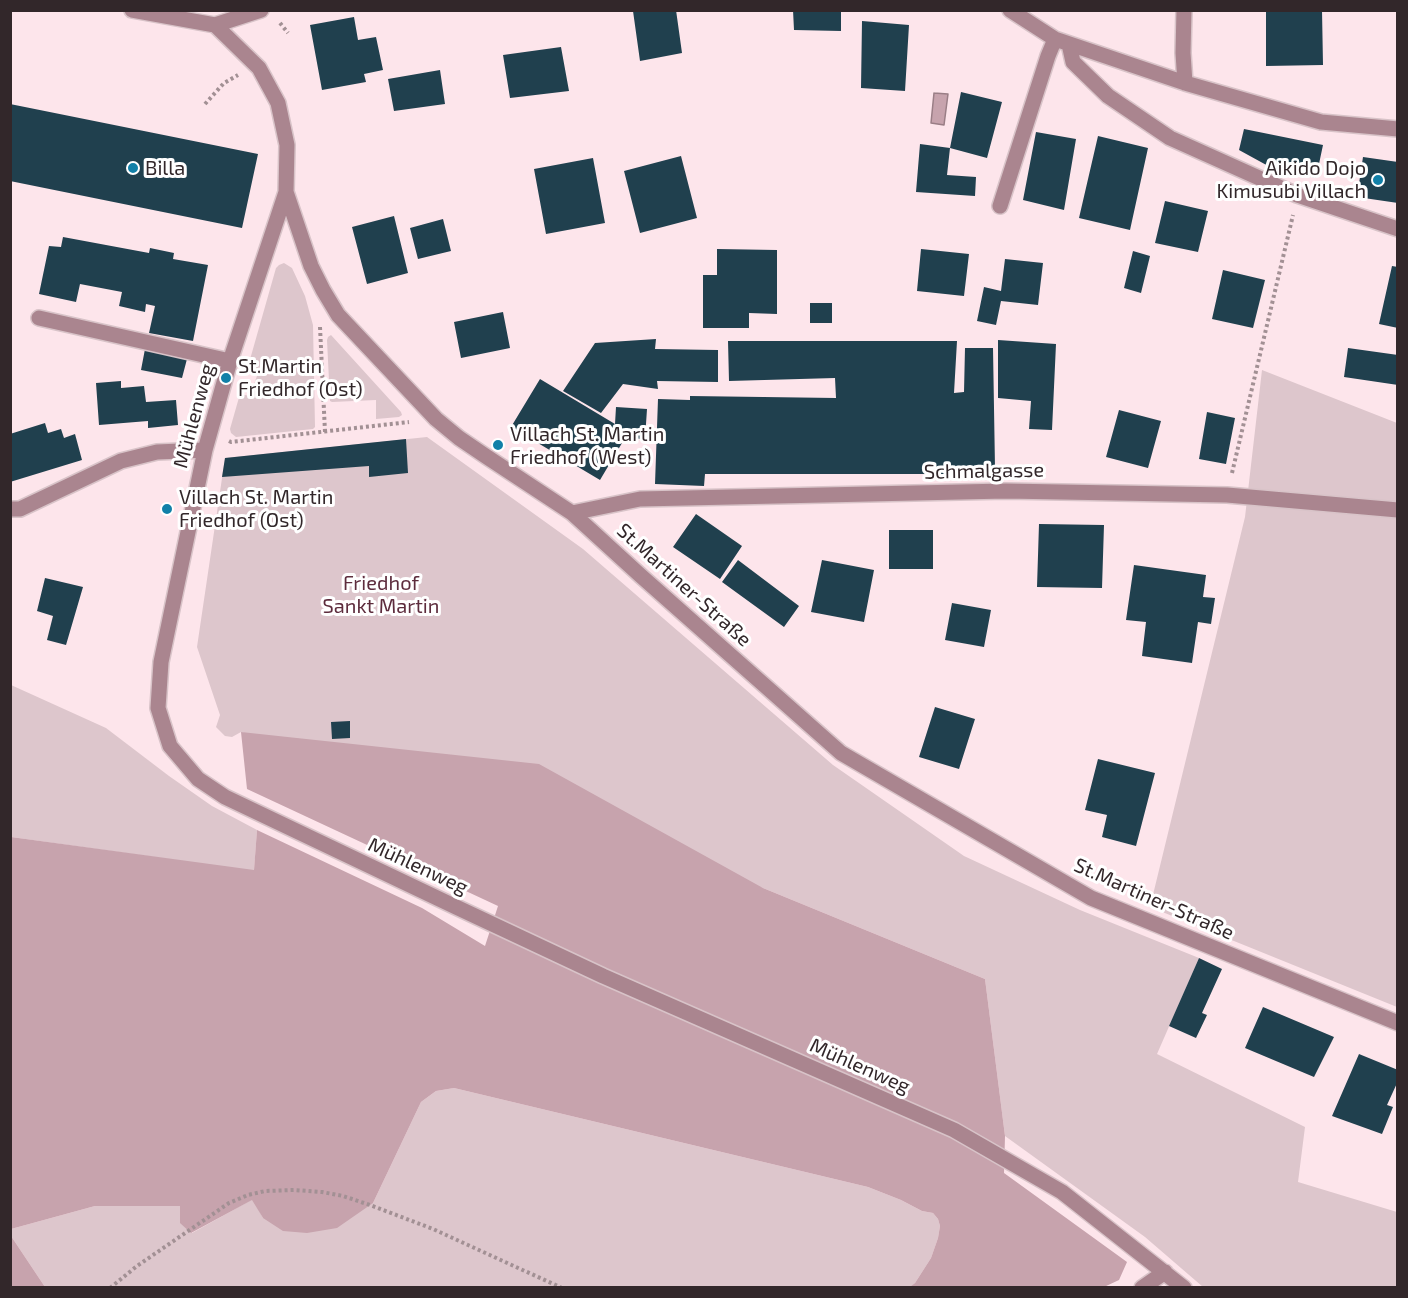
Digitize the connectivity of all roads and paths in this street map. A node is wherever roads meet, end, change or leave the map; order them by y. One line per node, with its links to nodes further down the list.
1 (132, 10): 6 (street)
2 (261, 10): 6 (street)
3 (1010, 10): 8 (street)
4 (1184, 10): 10 (street)
5 (280, 23): 7 (path)
6 (215, 25): 13 (street, St.Martiner-Straße)
7 (288, 33)
8 (1062, 42): 10 (street); 14 (street); 15 (street)
9 (244, 72): 11 (path)
10 (1185, 83): 12 (street)
11 (205, 104)
12 (1398, 129)
13 (286, 192): 19 (street, Mühlenweg); 20 (street, St.Martiner-Straße)
14 (1298, 195): 16 (street); 24 (path)
15 (1000, 206)
16 (1398, 229)
17 (320, 317): 21 (path)
18 (39, 318): 19 (street)
19 (230, 362): 23 (street, Mühlenweg)
20 (436, 419): 21 (path); 27 (street, St.Martiner-Straße)
21 (325, 432): 22 (path)
22 (224, 437)
23 (205, 450): 25 (street); 29 (street, Mühlenweg)
24 (1227, 495): 26 (street, Schmalgasse); 27 (street, Schmalgasse)
25 (10, 509)
26 (1398, 510)
27 (572, 513): 28 (street, St.Martiner-Straße)
28 (1398, 1023)
29 (1165, 1272): 32 (street); 33 (street, Mühlenweg)
30 (110, 1287): 31 (path)
31 (562, 1287)
32 (1142, 1287)
33 (1184, 1287)

